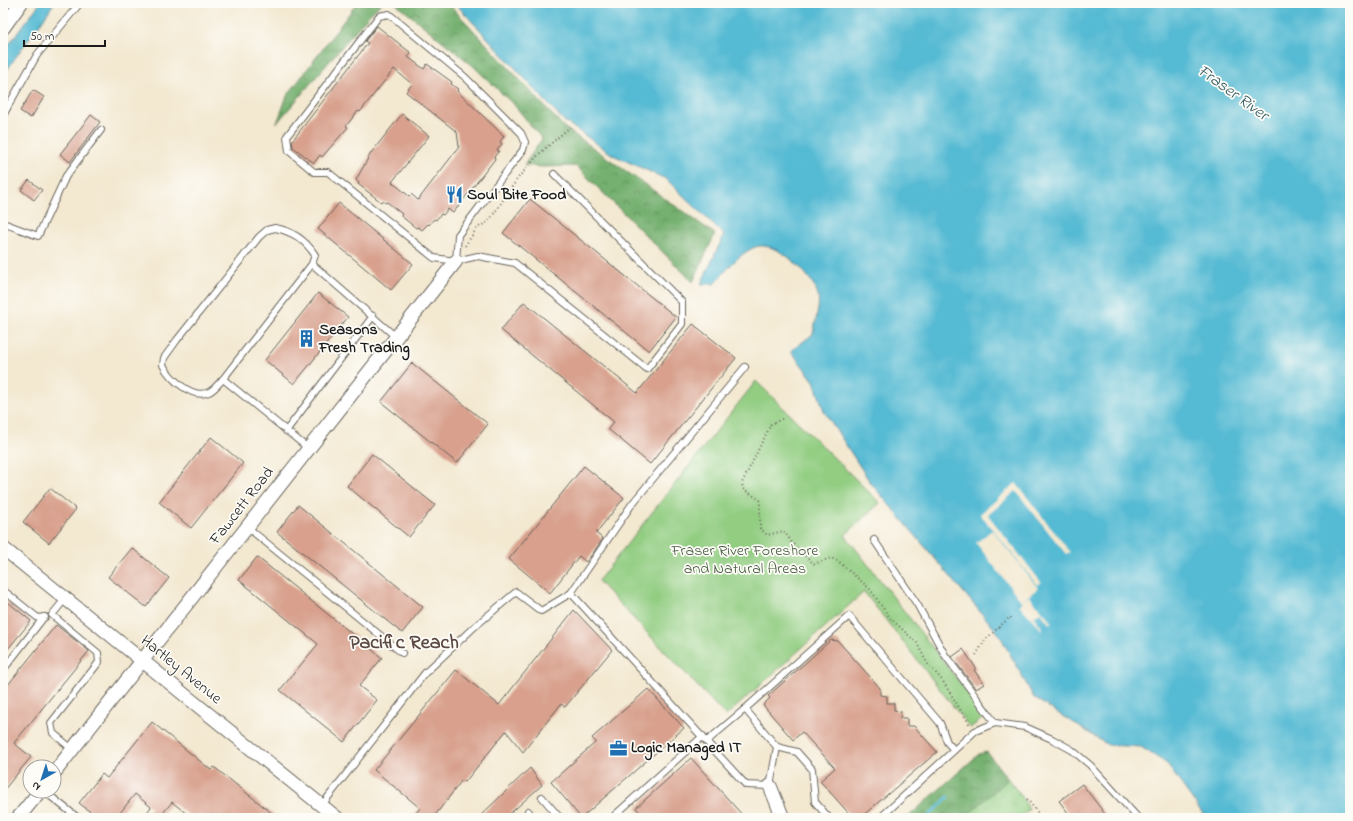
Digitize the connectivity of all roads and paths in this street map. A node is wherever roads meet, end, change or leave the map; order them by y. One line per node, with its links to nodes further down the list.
1 (21, 3): 3 (street)
2 (80, 3): 4 (lane)
3 (3, 28)
4 (5, 106): 5 (lane)
5 (3, 116)
6 (570, 127): 10 (path)
7 (101, 130): 9 (lane)
8 (554, 174): 10 (lane)
9 (3, 223)
10 (456, 261): 10 (lane); 13 (street, Fawcett Road)
11 (312, 264): 12 (lane); 15 (lane); 15 (lane)
12 (373, 316): 13 (lane); 17 (lane)
13 (396, 337): 18 (street, Fawcett Road)
14 (745, 367): 23 (lane)
15 (223, 379): 17 (lane)
16 (782, 419): 34 (path)
17 (286, 431): 18 (lane)
18 (309, 449): 19 (street, Fawcett Road)
19 (247, 527): 28 (lane); 30 (street, Fawcett Road)
20 (874, 540): 33 (lane)
21 (3, 548): 24 (street, Hartley Avenue)
22 (3, 590): 26 (lane)
23 (571, 593): 35 (lane); 45 (lane)
24 (65, 599): 25 (lane); 30 (street, Hartley Avenue)
25 (52, 615): 26 (lane); 37 (lane)
26 (44, 617): 31 (lane)
27 (1012, 619): 29 (path)
28 (402, 653)
29 (976, 655)
30 (142, 661): 37 (street, Fawcett Road); 45 (street, Hartley Avenue)
31 (3, 670)
32 (745, 709): 35 (lane); 36 (lane); 38 (lane)
33 (995, 723): 34 (lane); 57 (lane)
34 (975, 731): 38 (lane)
35 (705, 739): 40 (lane); 52 (lane)
36 (777, 747): 40 (lane); 54 (lane)
37 (72, 749): 39 (street, Fawcett Road)
38 (954, 750): 55 (lane)
39 (62, 762)
40 (770, 786): 53 (street)
41 (542, 797): 51 (lane)
42 (33, 799): 47 (street)
43 (54, 799): 48 (lane)
44 (1027, 799): 56 (path)
45 (322, 805): 49 (street, Hartley Avenue)
46 (528, 811): 50 (lane)
47 (18, 818)
48 (78, 818)
49 (337, 818)
50 (534, 818)
51 (560, 818)
52 (616, 818)
53 (783, 818)
54 (829, 818)
55 (880, 818)
56 (1042, 818)
57 (1138, 818)

